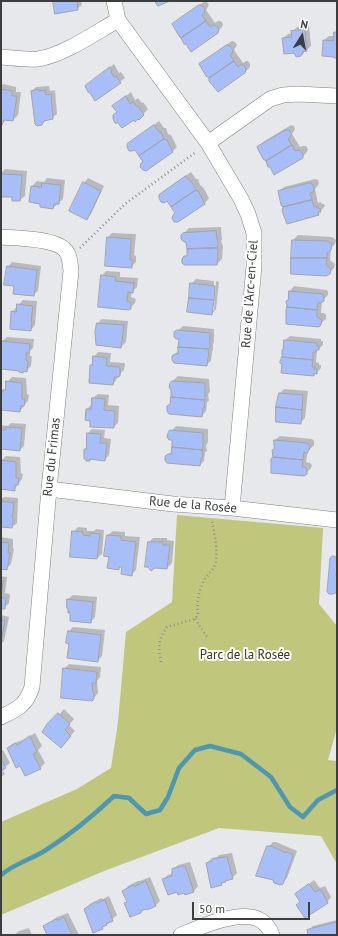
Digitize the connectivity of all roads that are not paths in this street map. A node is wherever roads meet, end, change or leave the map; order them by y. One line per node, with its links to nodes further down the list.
1 (114, 1): 2 (street, Rue de l'Arc-en-Ciel)
2 (118, 20): 3 (street); 5 (street, Rue de l'Arc-en-Ciel)
3 (1, 57)
4 (337, 96): 5 (street)
5 (208, 143): 8 (street, Rue de l'Arc-en-Ciel)
6 (1, 237): 7 (street, Rue du Frimas)
7 (49, 489): 8 (street, Rue de la Rosée); 10 (street, Rue du Frimas)
8 (232, 508): 9 (street, Rue de la Rosée)
9 (337, 520)
10 (1, 717)
11 (181, 935): 12 (street)
12 (272, 935)

